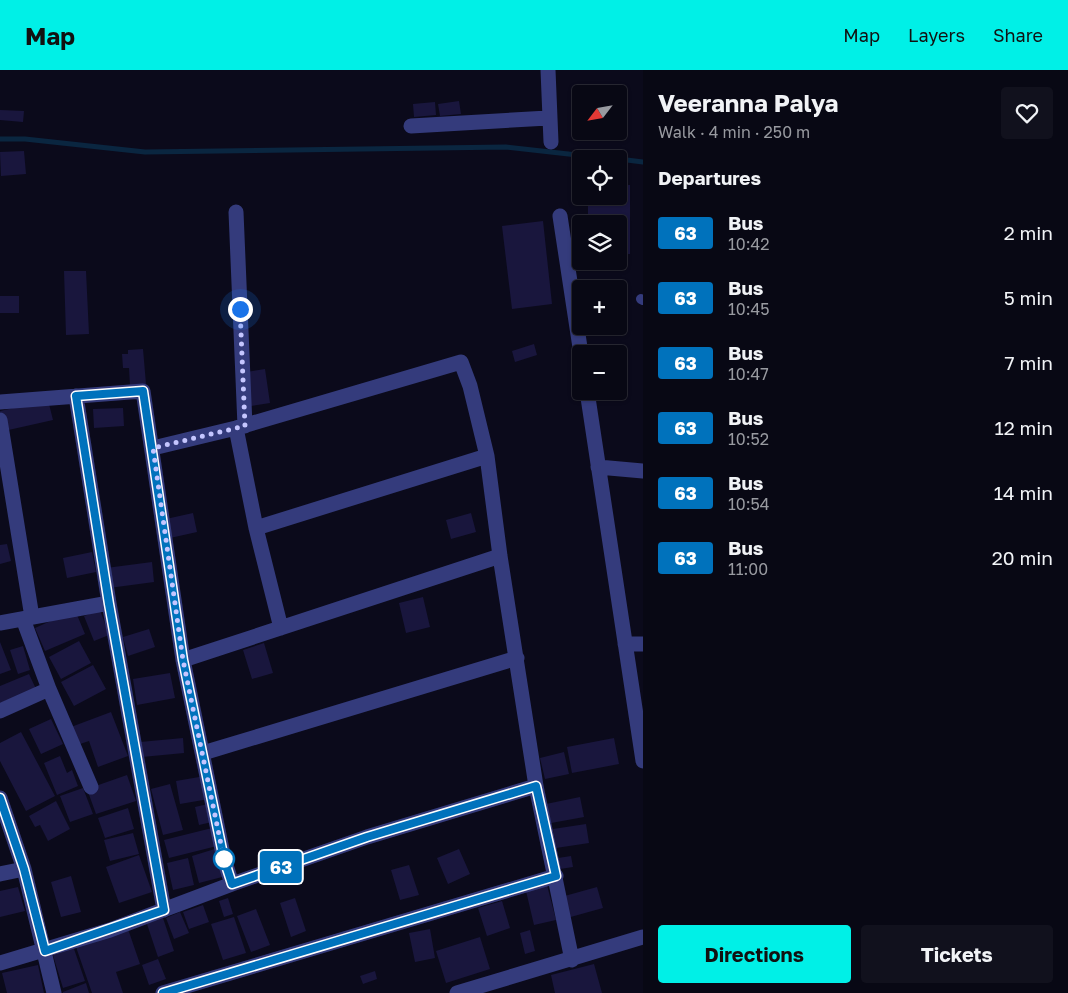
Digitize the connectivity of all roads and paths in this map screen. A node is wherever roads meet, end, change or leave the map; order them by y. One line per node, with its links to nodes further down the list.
1 (548, 70): 2 (street)
2 (548, 118): 3 (street); 4 (street)
3 (411, 126)
4 (551, 142)
5 (236, 212): 12 (street)
6 (560, 216): 7 (street)
7 (580, 345)
8 (76, 396): 10 (street); 13 (street); 19 (street)
9 (588, 400): 15 (street)
10 (0, 402)
11 (0, 420): 20 (street)
12 (240, 427): 13 (street); 14 (street); 17 (street)
13 (153, 448): 26 (street)
14 (487, 456): 17 (street); 18 (street)
15 (598, 468): 16 (street); 23 (street)
16 (643, 471)
17 (256, 528): 22 (street)
18 (500, 556): 22 (street); 25 (street)
19 (109, 604): 20 (street); 38 (street)
20 (28, 618): 21 (street); 27 (street)
21 (0, 623)
22 (281, 628): 26 (street)
23 (625, 644): 24 (street); 30 (street)
24 (643, 644)
25 (517, 658): 29 (street); 31 (street)
26 (183, 660): 29 (street)
27 (49, 688): 28 (street); 32 (street)
28 (0, 711)
29 (203, 753): 37 (street)
30 (643, 761)
31 (536, 786): 36 (street); 37 (street)
32 (91, 787)
33 (0, 798): 34 (street)
34 (24, 869): 35 (street); 40 (street)
35 (0, 874)
36 (556, 876): 41 (street); 44 (street)
37 (232, 884): 38 (street)
38 (164, 910): 40 (street)
39 (643, 937): 41 (street)
40 (45, 951): 42 (street); 43 (street)
41 (572, 960): 45 (street)
42 (0, 963)
43 (54, 993)
44 (163, 993)
45 (457, 993)

